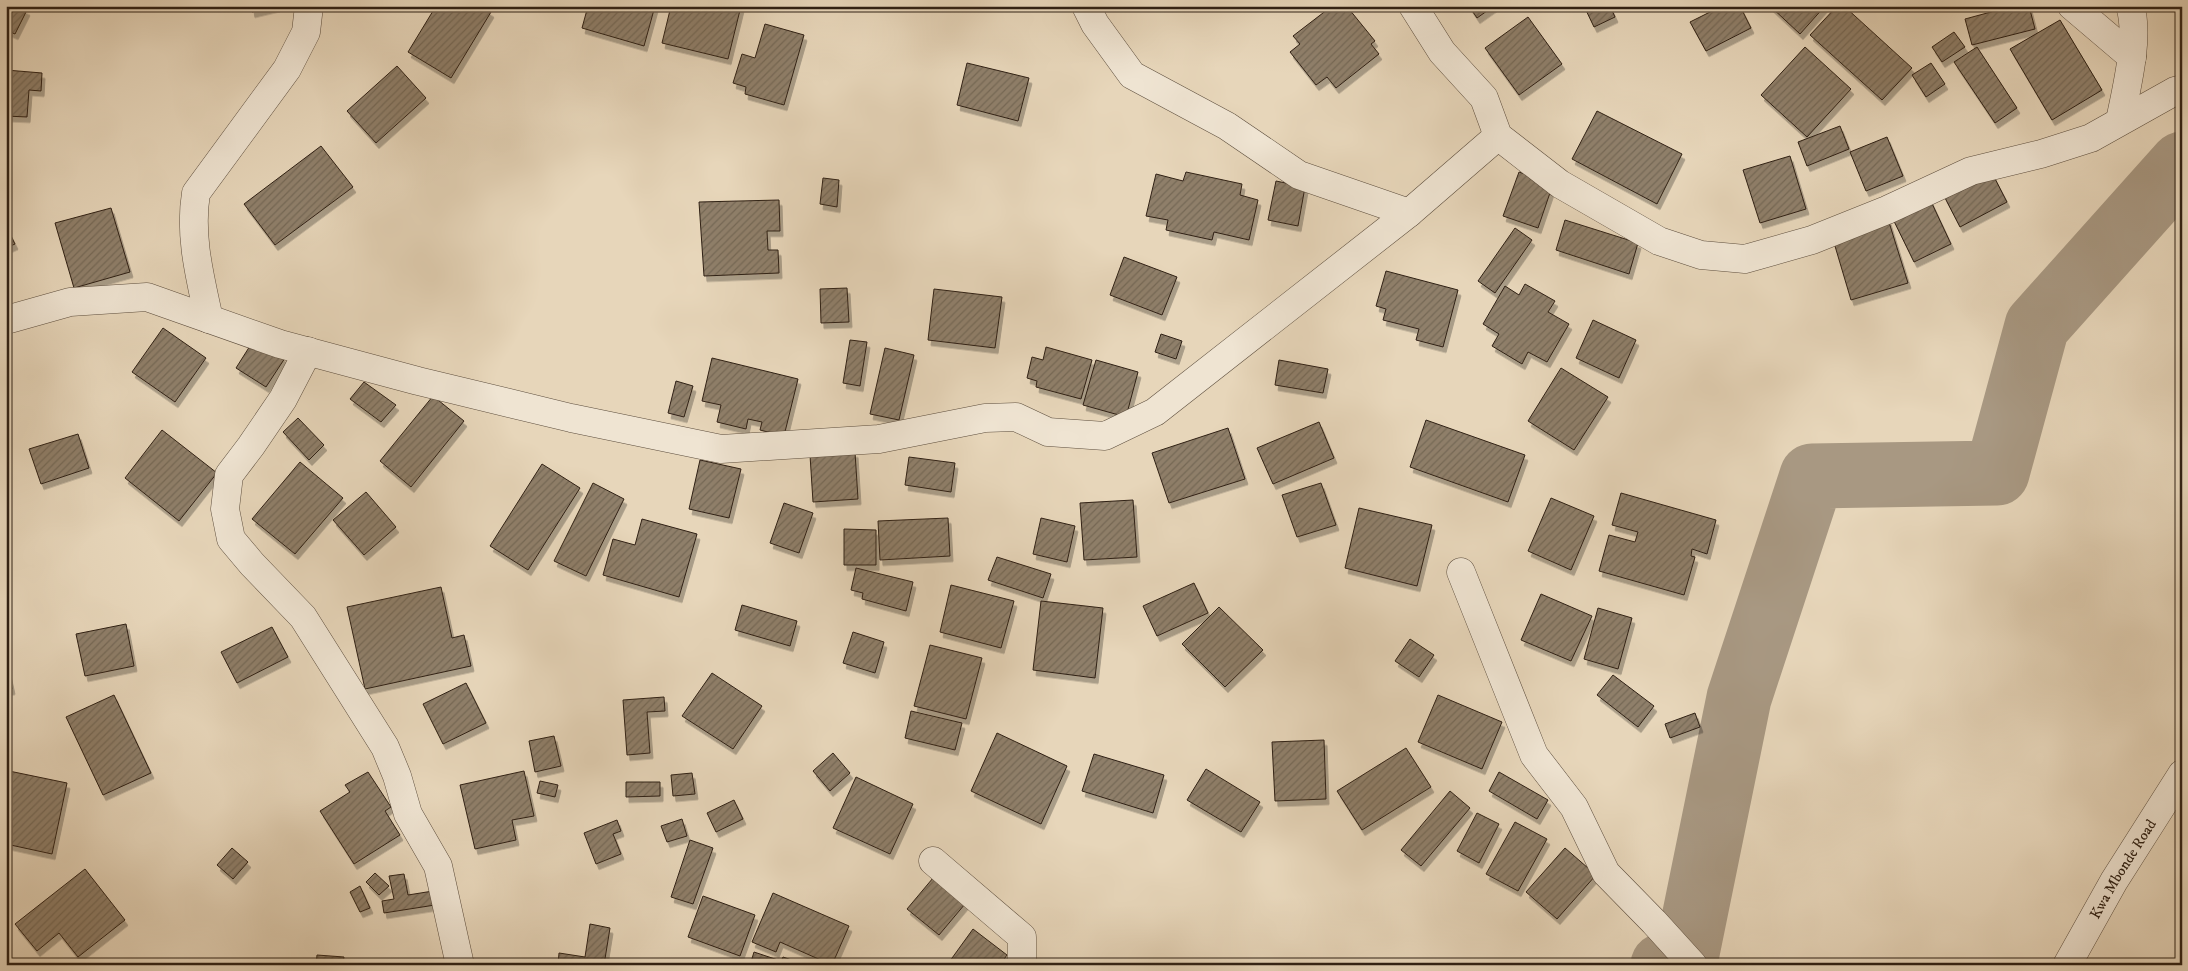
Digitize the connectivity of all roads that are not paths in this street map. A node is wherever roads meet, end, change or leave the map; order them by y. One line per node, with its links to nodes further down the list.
1 (309, 6): 11 (street)
2 (1086, 6): 10 (street)
3 (1413, 6): 9 (street)
4 (2072, 6): 6 (street)
5 (2130, 6): 6 (street)
6 (2132, 57): 8 (street)
7 (2182, 89): 8 (street)
8 (2120, 121): 9 (street)
9 (1498, 136): 10 (street)
10 (1409, 213): 13 (street)
11 (209, 318): 12 (street); 13 (street)
12 (6, 320)
13 (308, 351): 17 (street)
14 (1461, 572): 19 (street)
15 (2182, 774): 20 (street, Kwa Mbonde Road)
16 (933, 861): 18 (street)
17 (460, 965)
18 (1022, 965)
19 (1693, 965)
20 (2067, 965)

